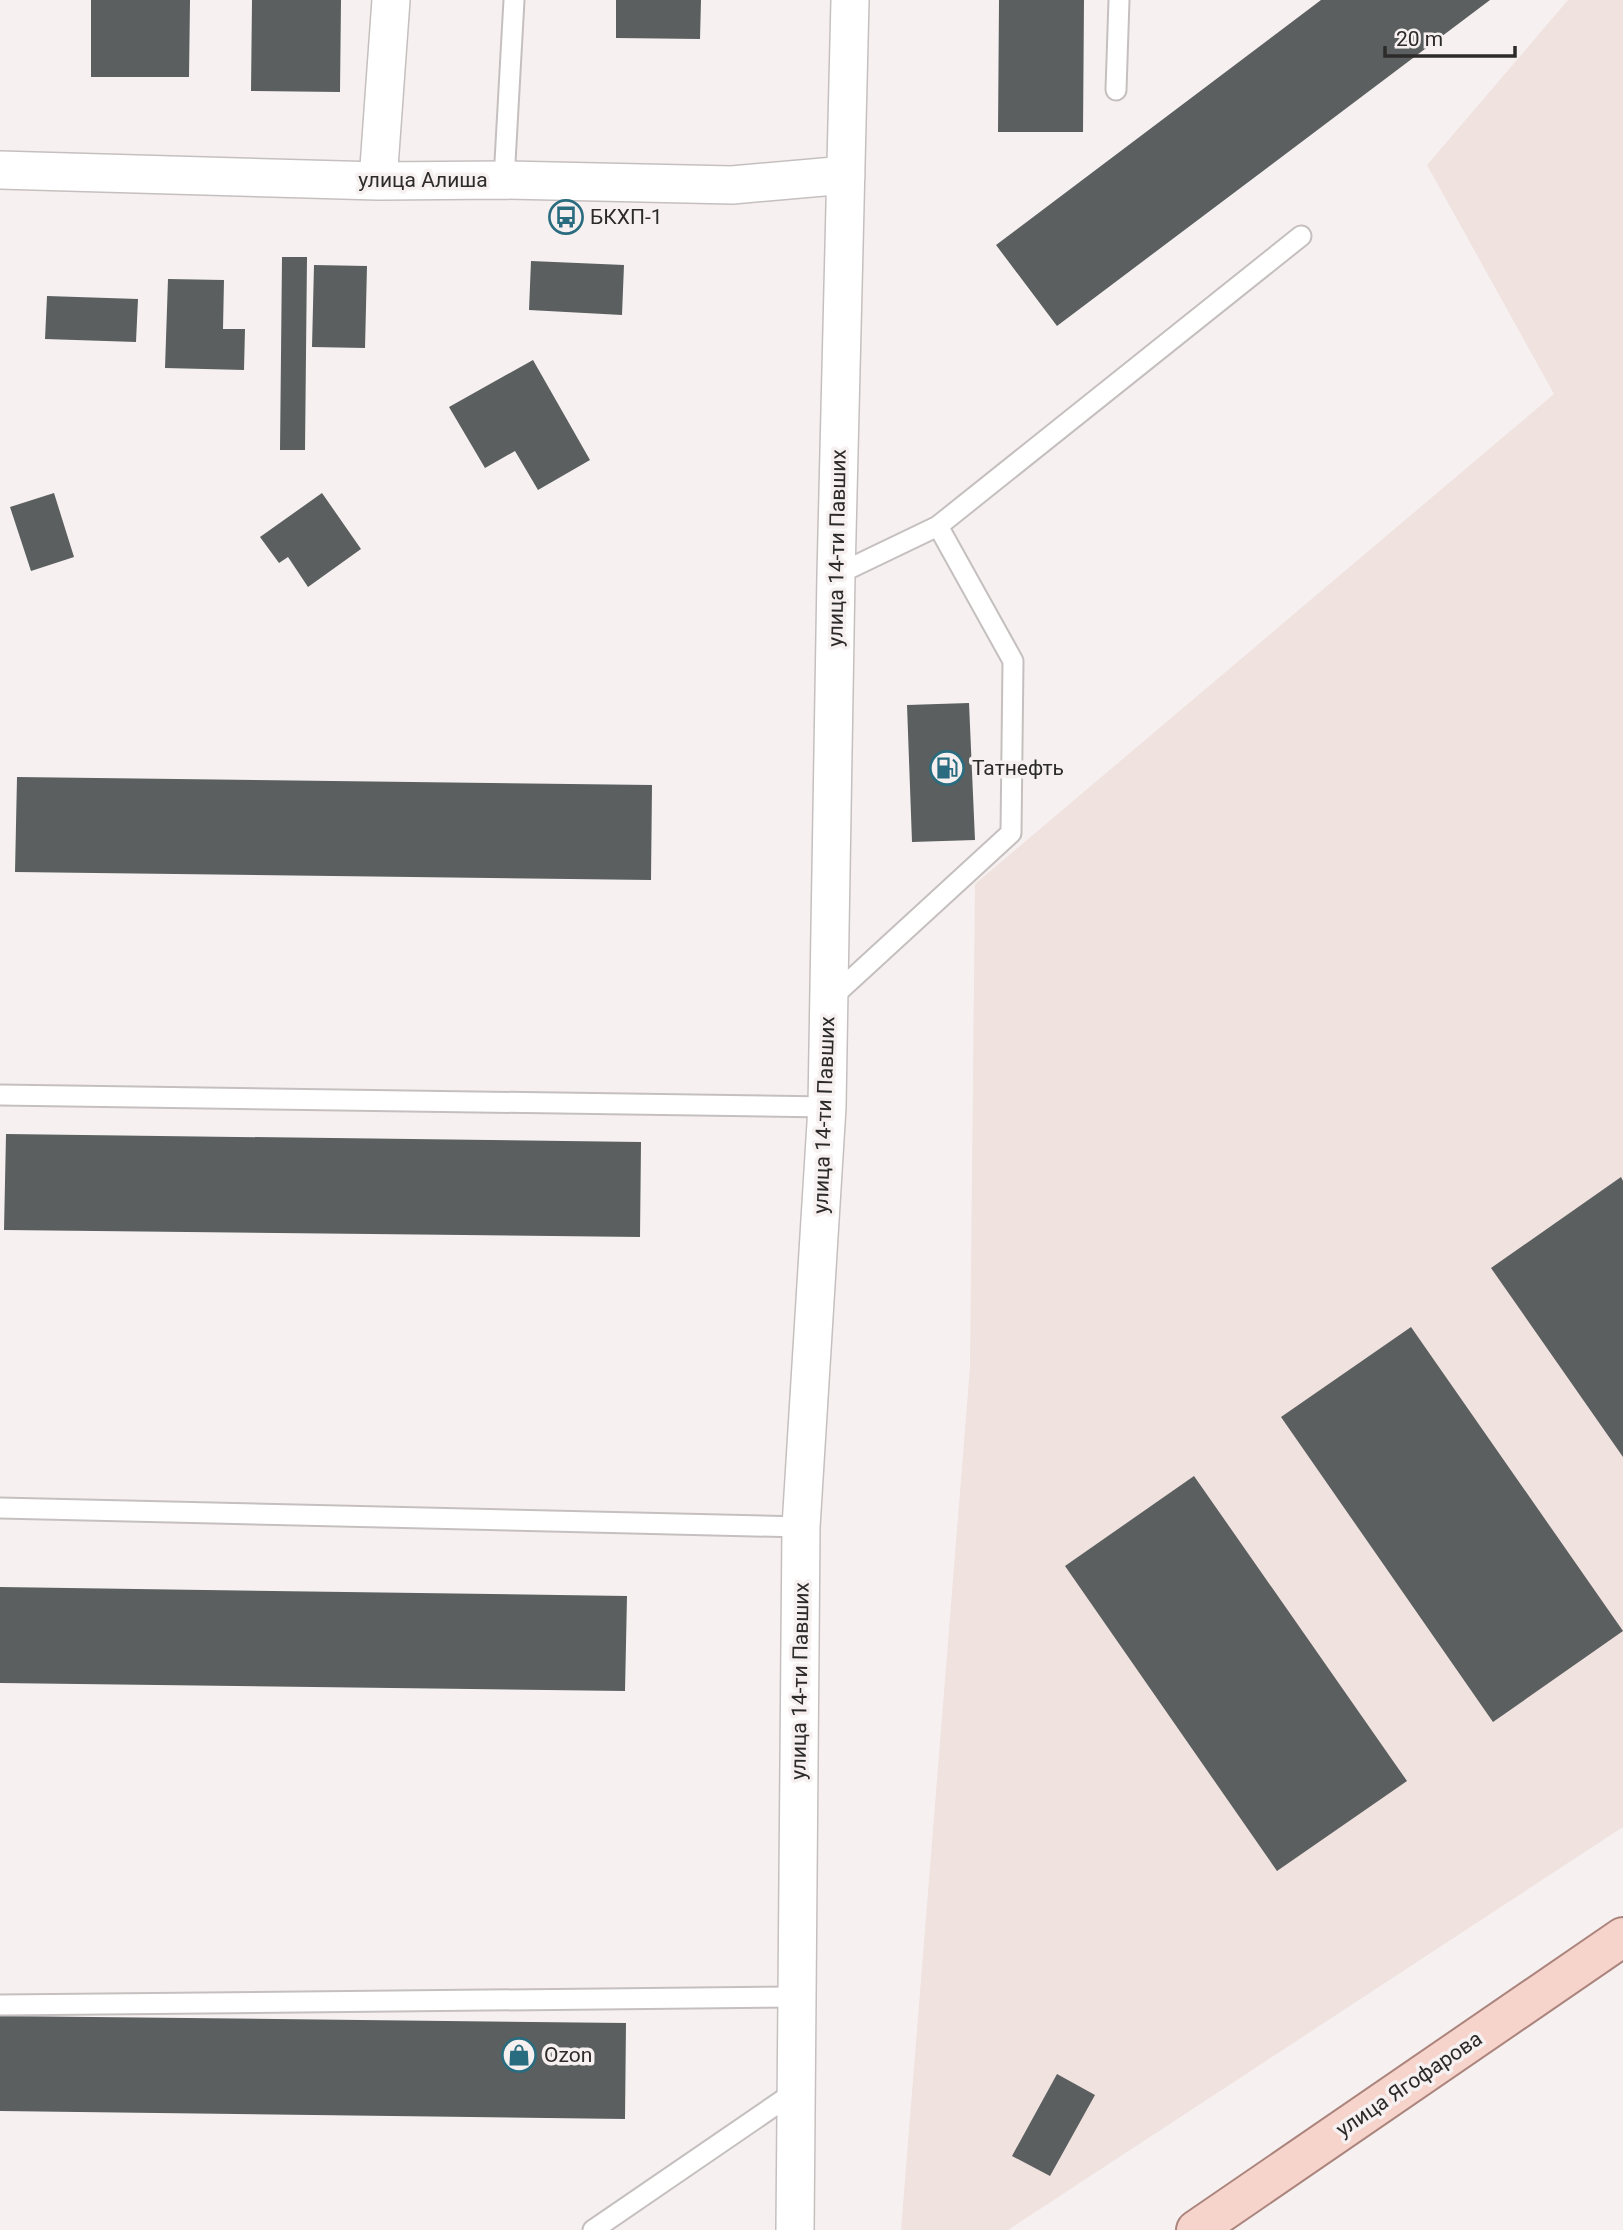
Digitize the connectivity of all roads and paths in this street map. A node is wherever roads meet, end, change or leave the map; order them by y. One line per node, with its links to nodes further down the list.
1 (391, 0): 9 (street)
2 (514, 0): 8 (lane)
3 (850, 0): 7 (street, улица 14-ти Павших)
4 (1119, 0): 5 (lane)
5 (1116, 90)
6 (0, 170): 9 (street, улица Алиша)
7 (846, 176): 8 (street, улица Алиша); 12 (street, улица 14-ти Павших)
8 (504, 180): 9 (street, улица Алиша)
9 (378, 181)
10 (1301, 236): 11 (lane)
11 (938, 526): 12 (lane); 13 (lane)
12 (836, 575): 13 (street, улица 14-ти Павших)
13 (829, 1001): 15 (street, улица 14-ти Павших)
14 (0, 1095): 15 (lane)
15 (827, 1107): 17 (street, улица 14-ти Павших)
16 (0, 1508): 17 (lane)
17 (801, 1527): 19 (street, улица 14-ти Павших)
18 (1623, 1937): 24 (main road, улица Ягофарова)
19 (796, 1997): 20 (lane); 21 (street, улица 14-ти Павших)
20 (0, 2005)
21 (796, 2091): 22 (lane); 23 (street, улица 14-ти Павших)
22 (593, 2230)
23 (795, 2230)
24 (1196, 2230)

